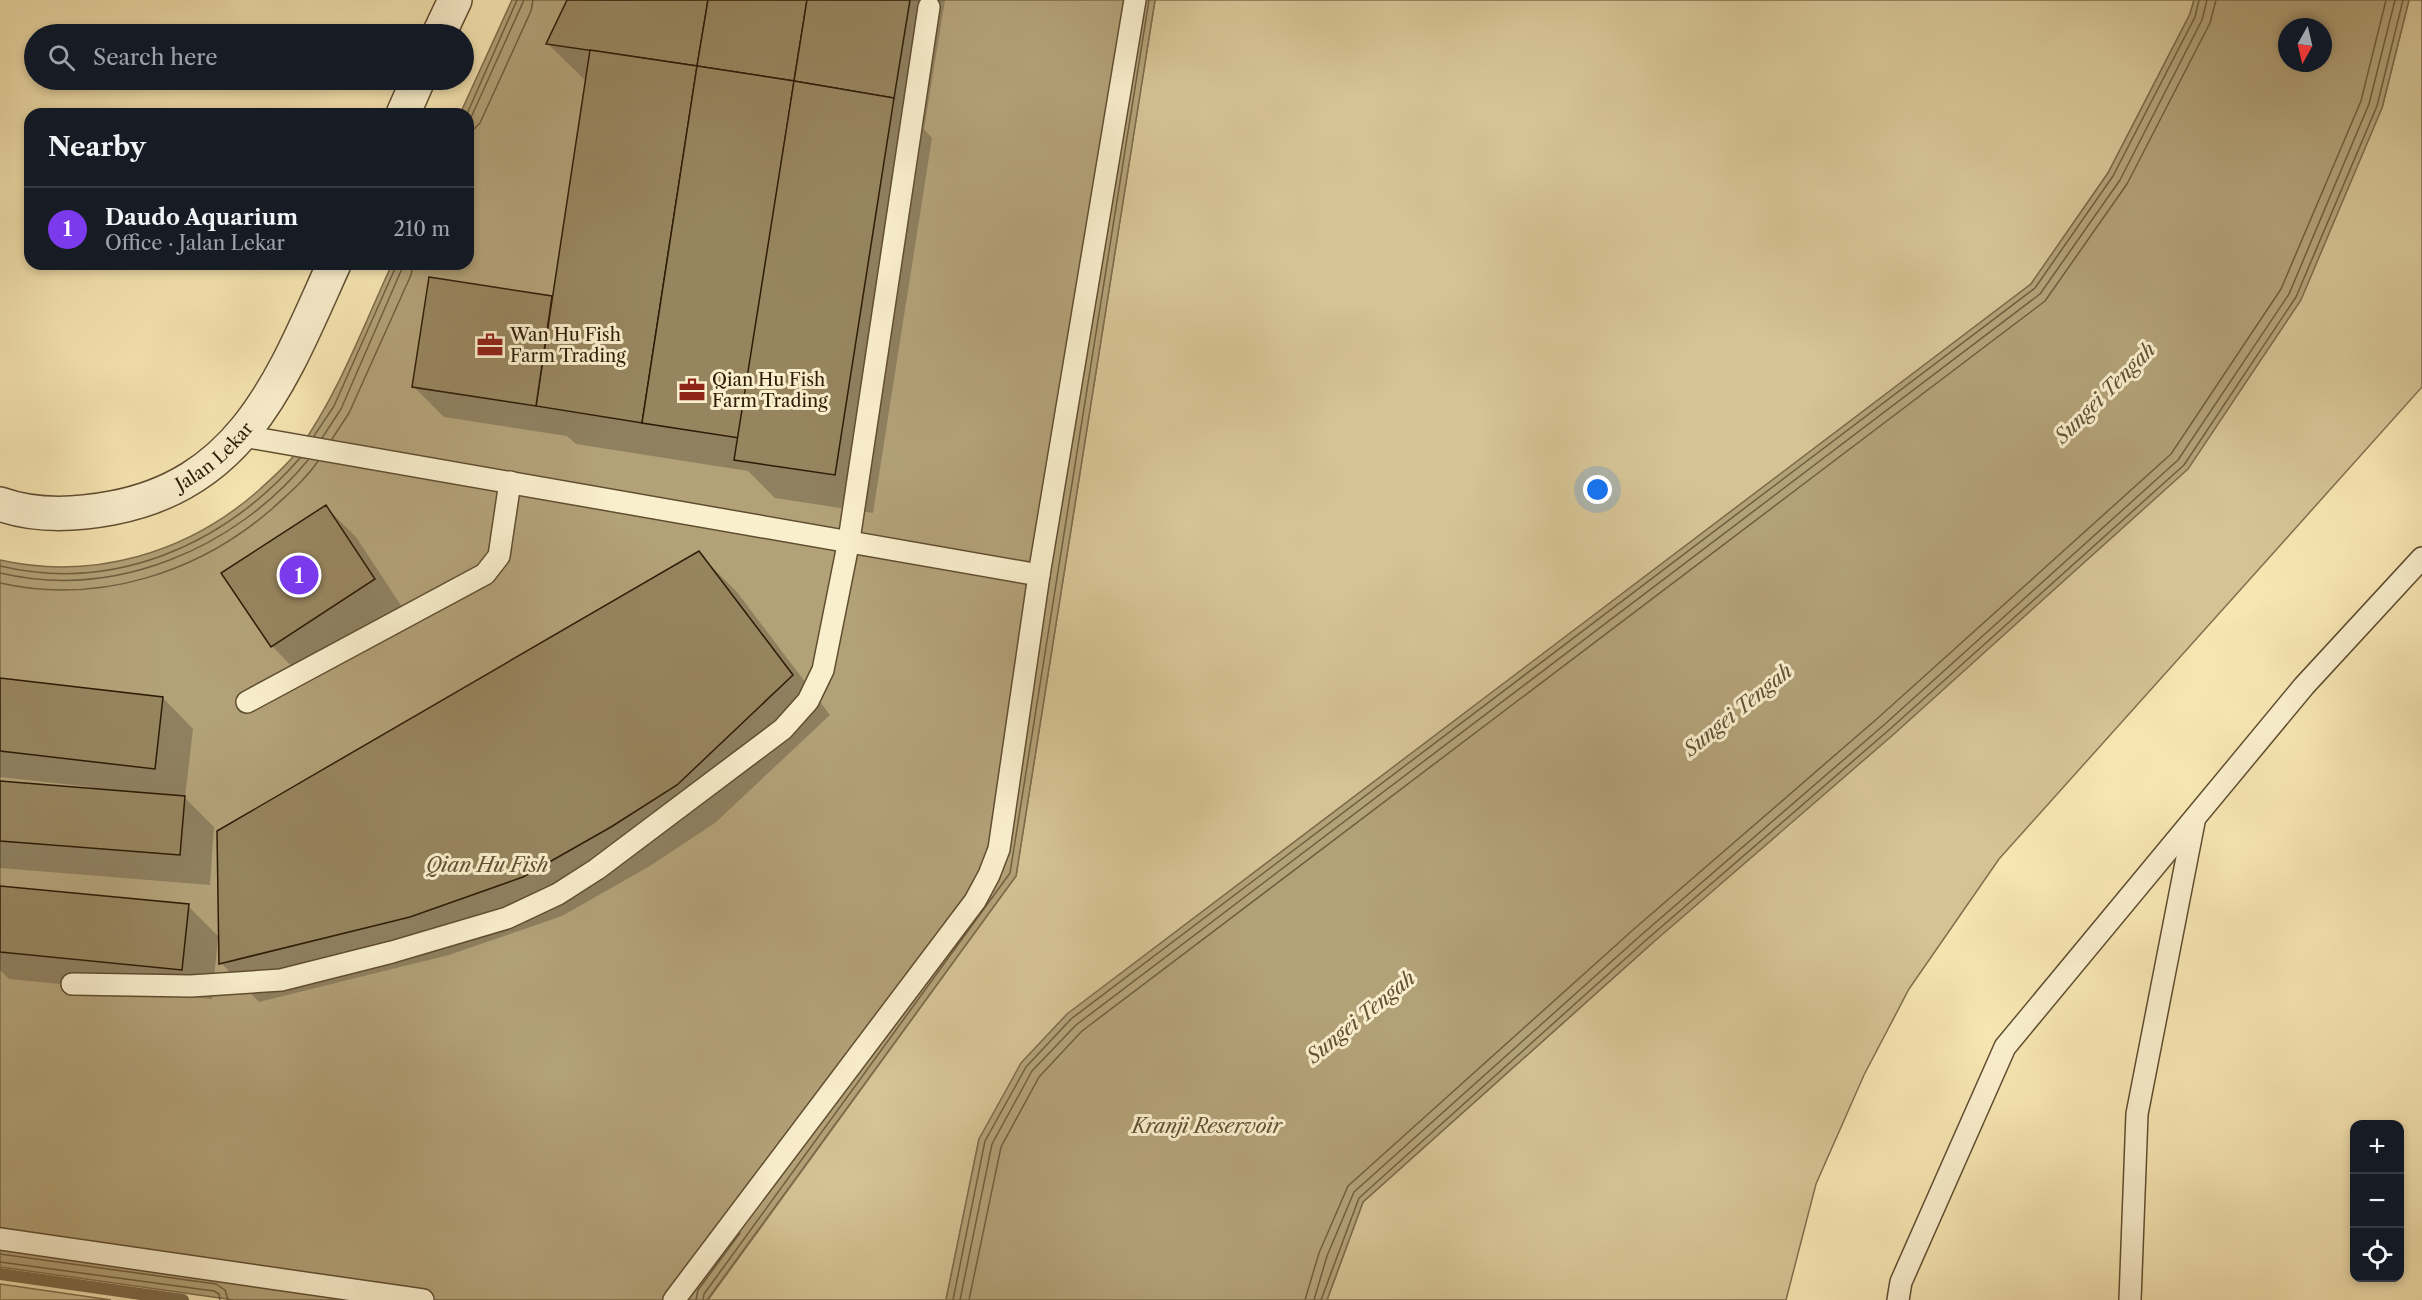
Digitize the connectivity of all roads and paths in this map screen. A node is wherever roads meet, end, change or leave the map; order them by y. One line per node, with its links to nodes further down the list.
1 (455, 0): 4 (street)
2 (1136, 0): 13 (lane)
3 (929, 7): 11 (lane)
4 (444, 24)
5 (414, 90): 6 (street)
6 (406, 108)
7 (331, 270): 8 (street, Jalan Lekar)
8 (243, 436): 9 (lane); 10 (street, Jalan Lekar)
9 (510, 482): 11 (lane); 14 (lane)
10 (0, 504)
11 (849, 540): 13 (lane); 16 (lane)
12 (2422, 558): 15 (lane)
13 (1039, 575): 19 (lane)
14 (247, 702)
15 (2195, 818): 20 (lane); 21 (lane)
16 (72, 984)
17 (0, 1239): 18 (lane)
18 (423, 1300)
19 (674, 1300)
20 (1898, 1300)
21 (2130, 1300)

